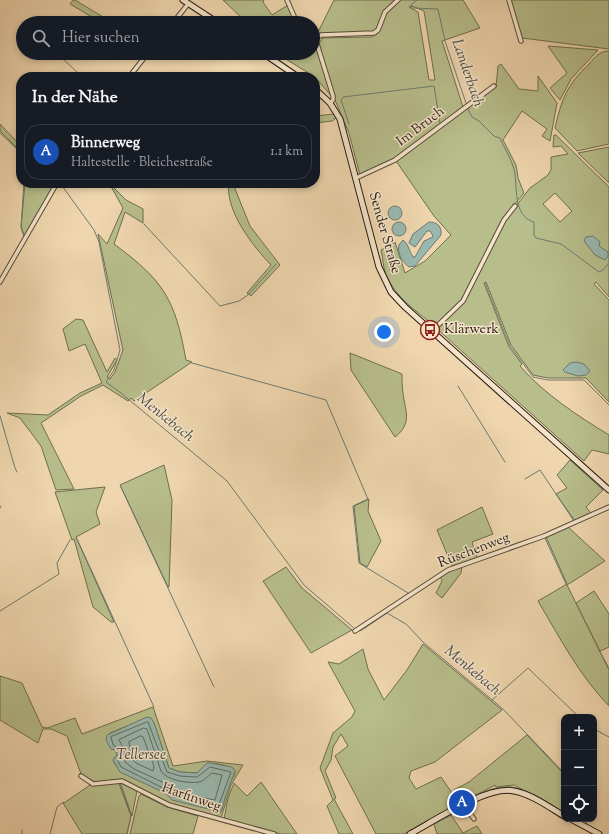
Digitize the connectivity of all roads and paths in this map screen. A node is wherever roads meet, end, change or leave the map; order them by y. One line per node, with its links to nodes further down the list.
1 (183, 0): 5 (main road)
2 (287, 0): 8 (street)
3 (398, 0): 9 (street)
4 (508, 0): 10 (street)
5 (188, 4): 6 (street); 7 (main road)
6 (179, 16)
7 (207, 16)
8 (294, 16)
9 (320, 36)
10 (521, 41)
11 (320, 53): 18 (street)
12 (142, 60): 14 (street)
13 (273, 60): 15 (main road)
14 (133, 72)
15 (291, 72)
16 (494, 86): 19 (street, Im Bruch)
17 (320, 94): 18 (main road, Sender Straße)
18 (330, 103): 19 (main road, Sender Straße)
19 (356, 178): 23 (main road, Sender Straße)
20 (54, 188): 22 (street)
21 (515, 206): 23 (street)
22 (0, 282)
23 (432, 331): 24 (main road, Sender Straße)
24 (609, 490)
25 (609, 507): 26 (street, Rüschenweg)
26 (355, 631)
27 (81, 776): 32 (street, Harfinweg)
28 (464, 805): 29 (main road); 30 (street); 33 (main road)
29 (561, 814)
30 (474, 819)
31 (576, 822): 34 (main road)
32 (274, 834)
33 (410, 834)
34 (599, 834)

